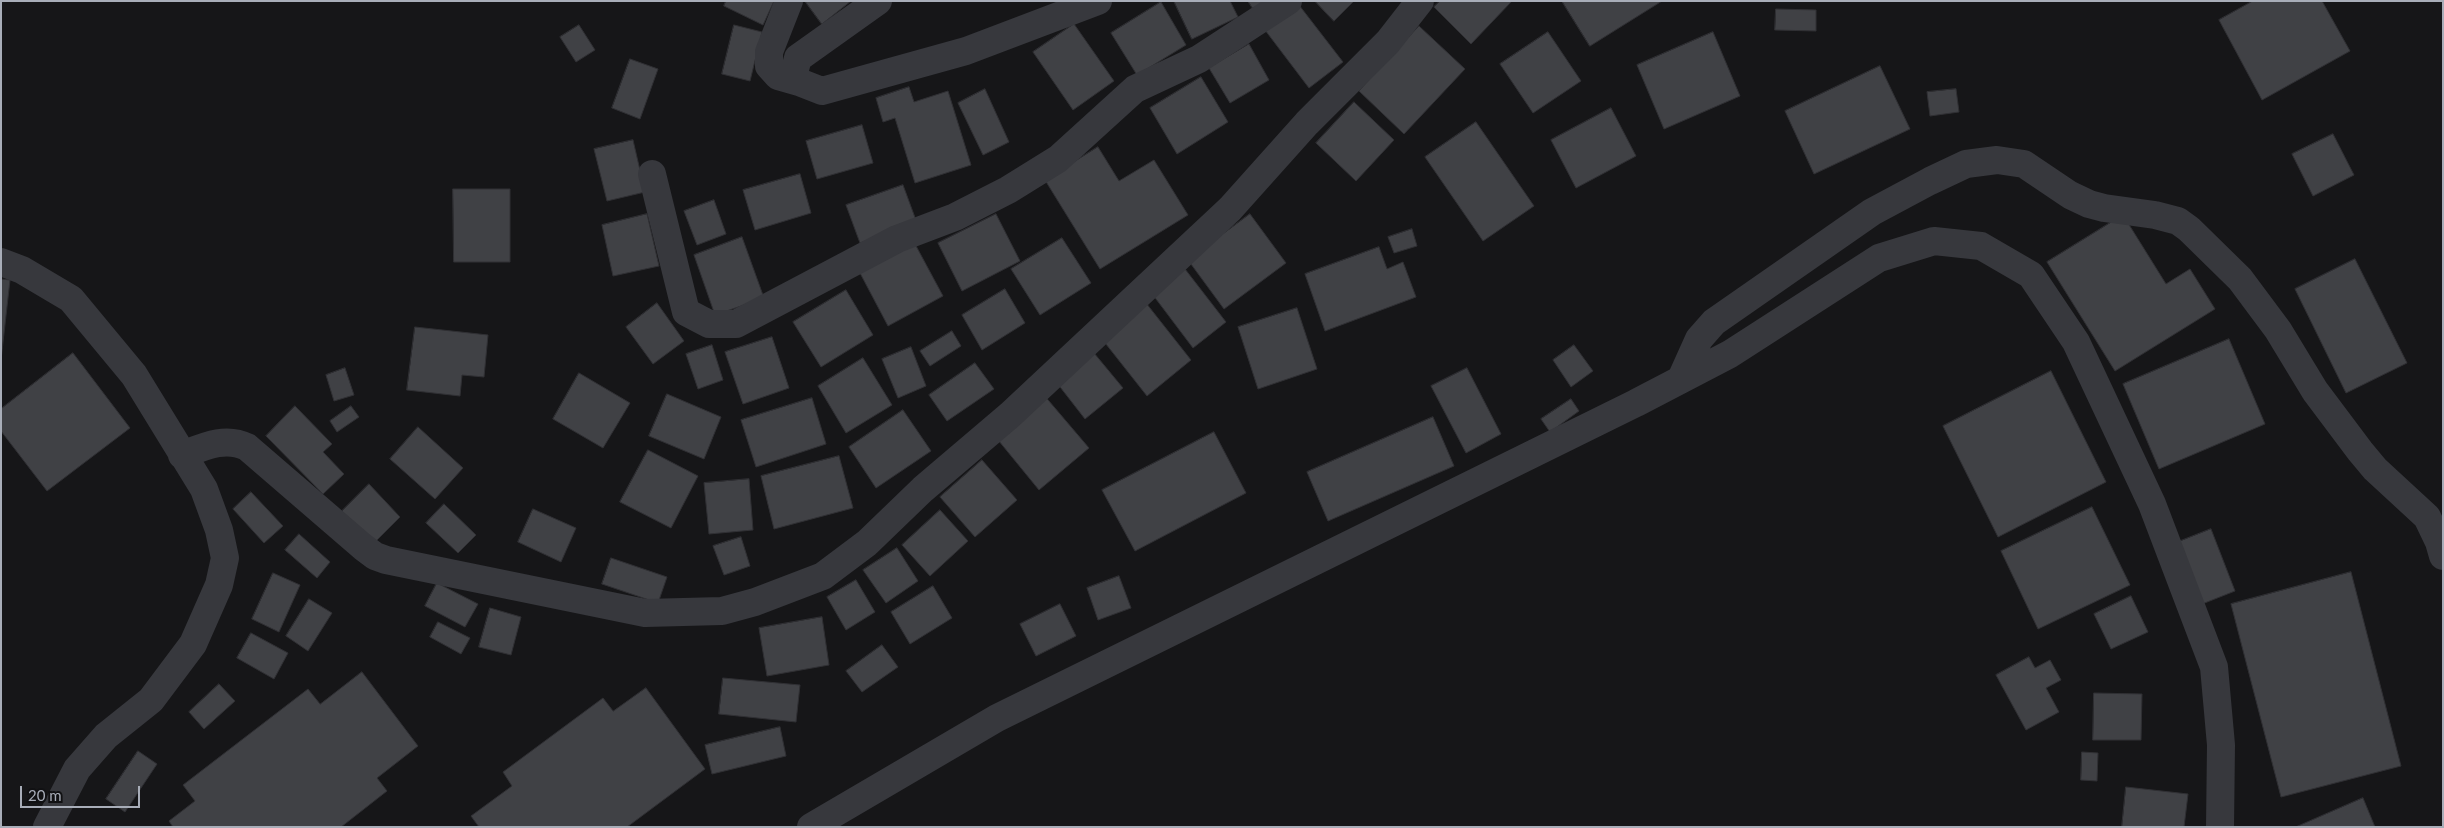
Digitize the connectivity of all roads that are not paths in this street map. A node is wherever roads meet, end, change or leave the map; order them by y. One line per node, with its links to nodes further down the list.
1 (789, 1): 6 (street)
2 (878, 1): 6 (street)
3 (1098, 1): 6 (street)
4 (1288, 1): 7 (street)
5 (1420, 1): 10 (street)
6 (799, 82)
7 (652, 174)
8 (1, 262): 10 (street)
9 (1681, 379): 11 (street); 13 (street); 14 (street)
10 (182, 455): 12 (street)
11 (2443, 556)
12 (47, 827)
13 (811, 827)
14 (2220, 827)

